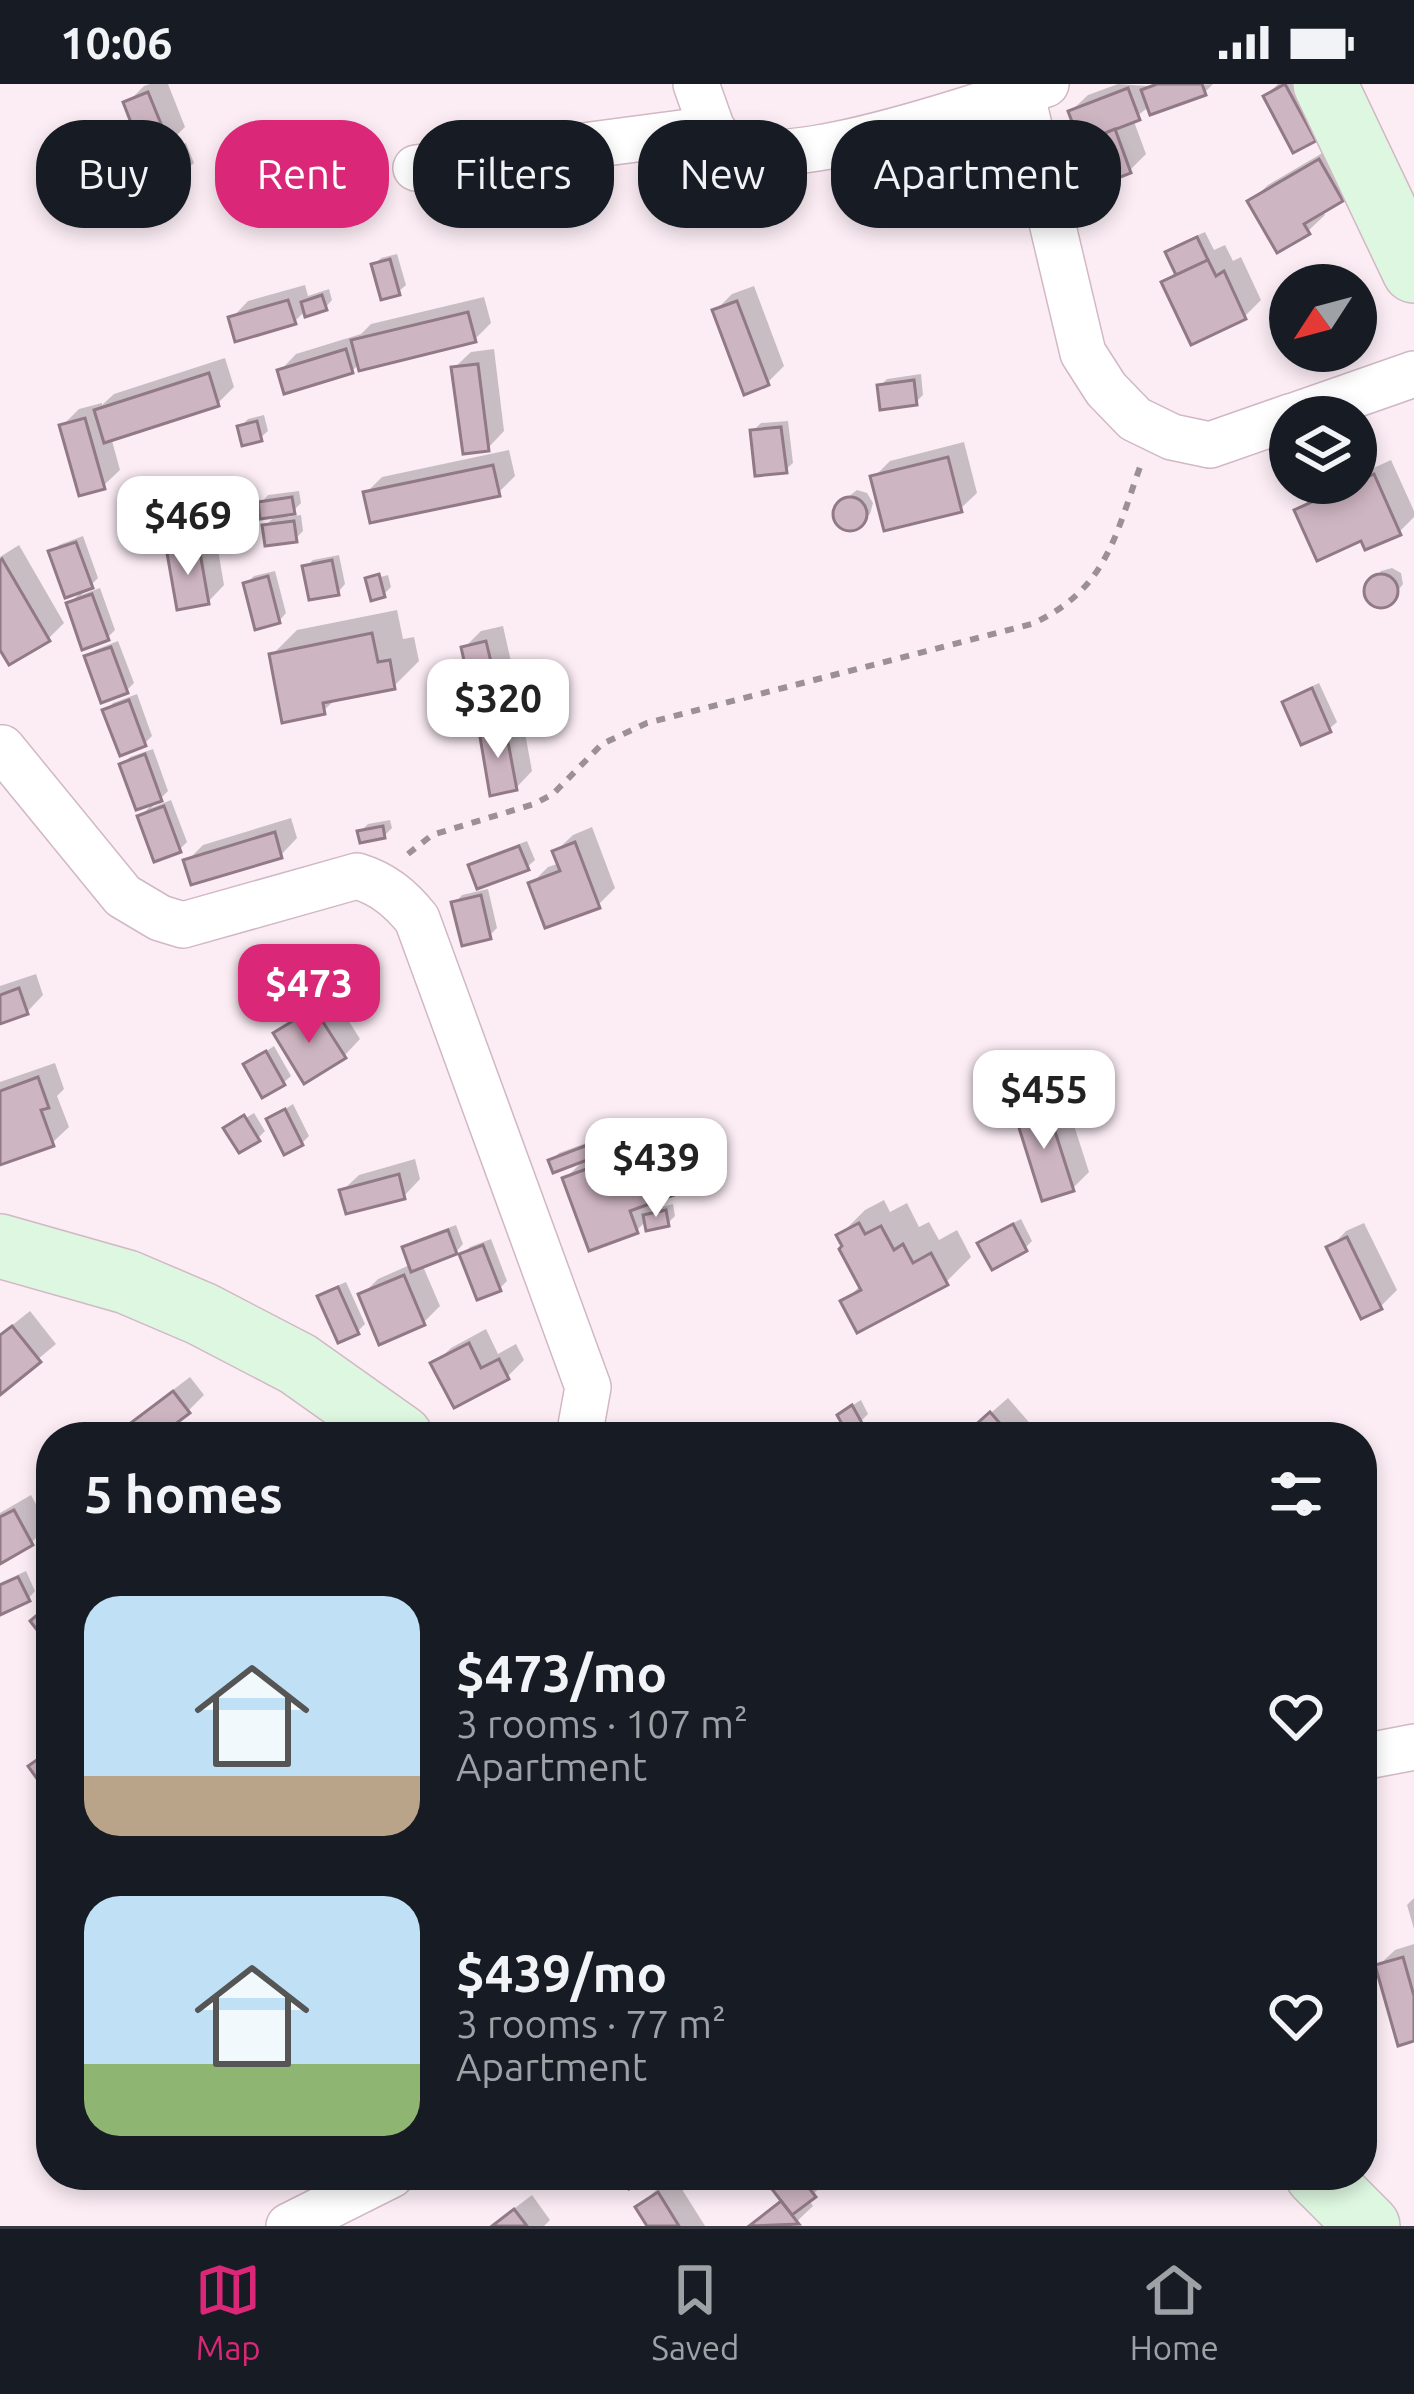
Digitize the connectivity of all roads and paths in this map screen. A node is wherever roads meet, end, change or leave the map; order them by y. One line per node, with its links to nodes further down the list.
1 (696, 84): 4 (street)
2 (1325, 84): 6 (street)
3 (1033, 88): 5 (street); 10 (street)
4 (709, 120)
5 (807, 148)
6 (1414, 271)
7 (1414, 374): 8 (street)
8 (1351, 396)
9 (1269, 424): 10 (street)
10 (1154, 429): 12 (path)
11 (2, 748): 12 (street)
12 (374, 881): 15 (street)
13 (0, 1246): 14 (street)
14 (380, 1422)
15 (582, 1422)
16 (1414, 1747): 17 (street)
17 (1377, 1754)
18 (361, 2190): 20 (street)
19 (1332, 2190): 21 (street)
20 (289, 2226)
21 (1368, 2226)

